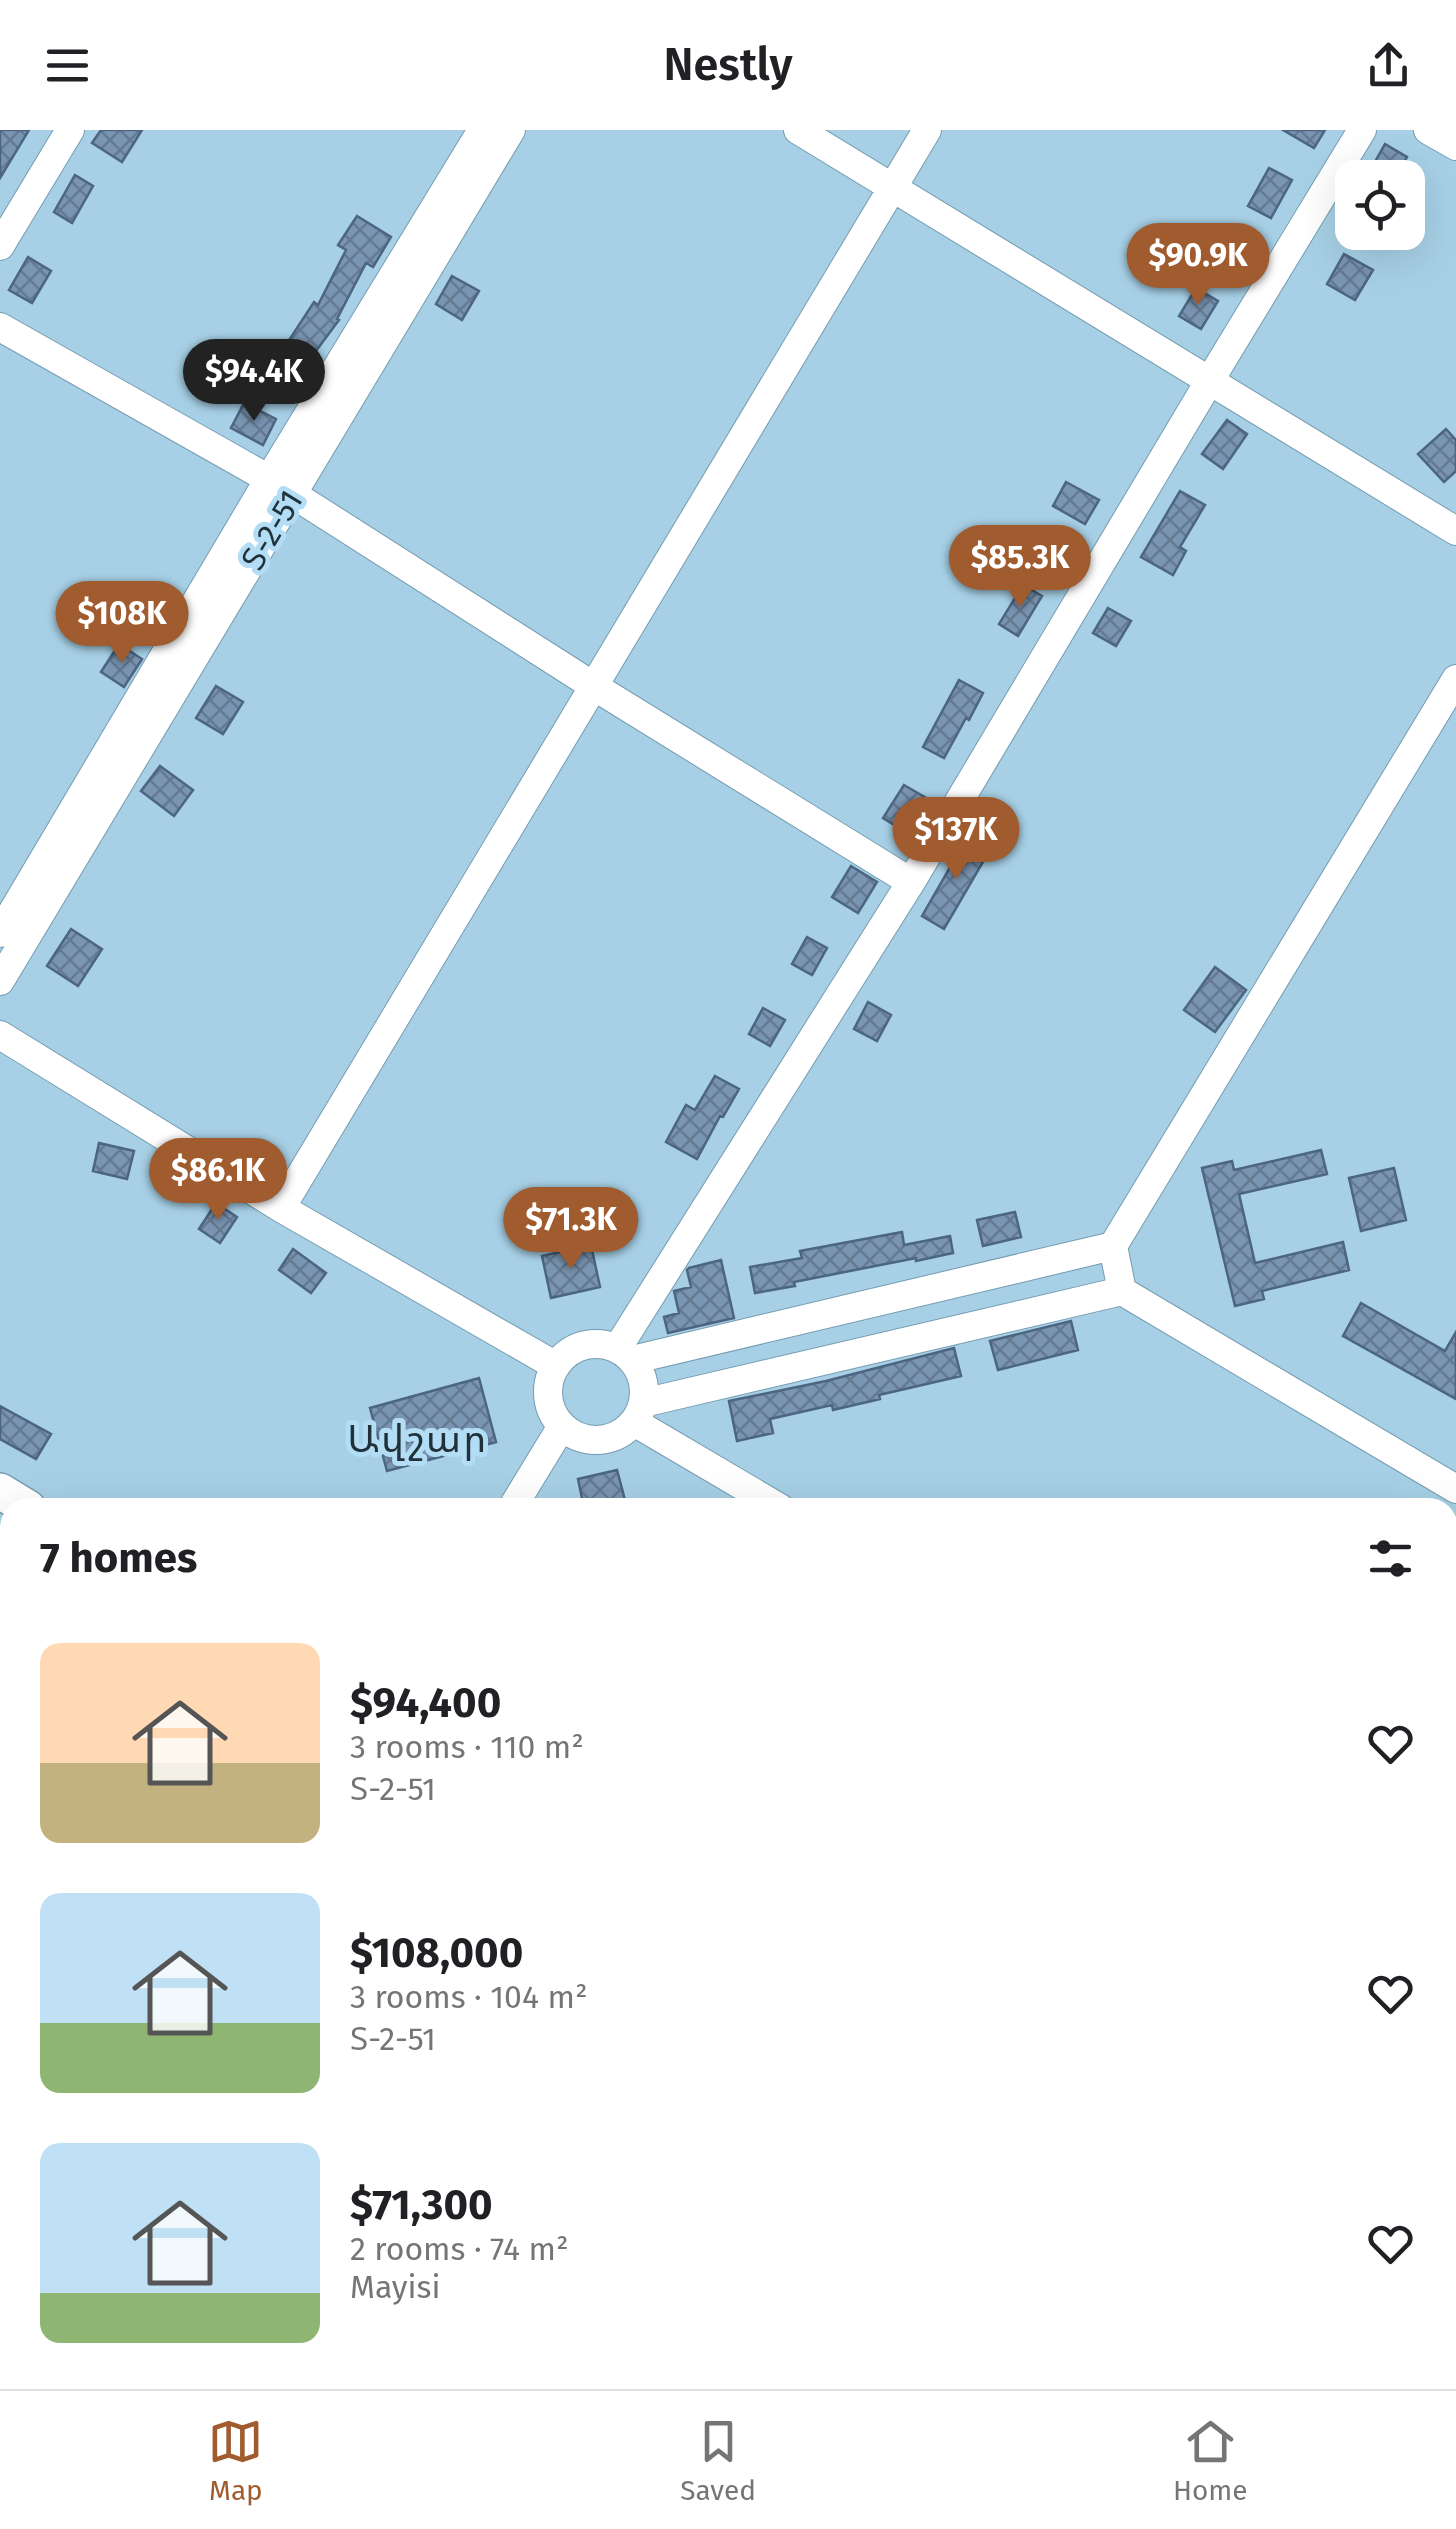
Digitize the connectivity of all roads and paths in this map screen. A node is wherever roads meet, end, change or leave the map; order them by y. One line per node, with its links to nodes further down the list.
1 (70, 130): 10 (street)
2 (482, 130): 13 (street, Տ-2-51 / Տ-2-51)
3 (511, 130): 14 (street, Տ-2-51 / Տ-2-51)
4 (798, 130): 9 (street)
5 (928, 130): 9 (street)
6 (1362, 130): 12 (street)
7 (1428, 130): 8 (street)
8 (1456, 146)
9 (893, 187): 12 (street); 17 (street)
10 (0, 246)
11 (0, 326): 13 (street)
12 (1210, 380): 15 (street); 18 (street)
13 (268, 479): 14 (street); 19 (street, Տ-2-51 / Տ-2-51)
14 (294, 495): 17 (street); 20 (street, Տ-2-51 / Տ-2-51)
15 (1456, 531)
16 (1456, 679): 23 (street)
17 (595, 687): 18 (street); 22 (street)
18 (910, 882): 25 (street)
19 (0, 934)
20 (0, 981)
21 (0, 1035): 22 (street)
22 (281, 1208): 26 (street)
23 (1113, 1246): 24 (street); 25 (street)
24 (1122, 1291): 27 (street); 29 (street)
25 (625, 1354): 26 (street); 27 (street)
26 (556, 1366): 28 (street)
27 (638, 1412): 28 (street); 31 (street)
28 (562, 1426): 30 (street)
29 (1456, 1490)
30 (518, 1498)
31 (765, 1498)

